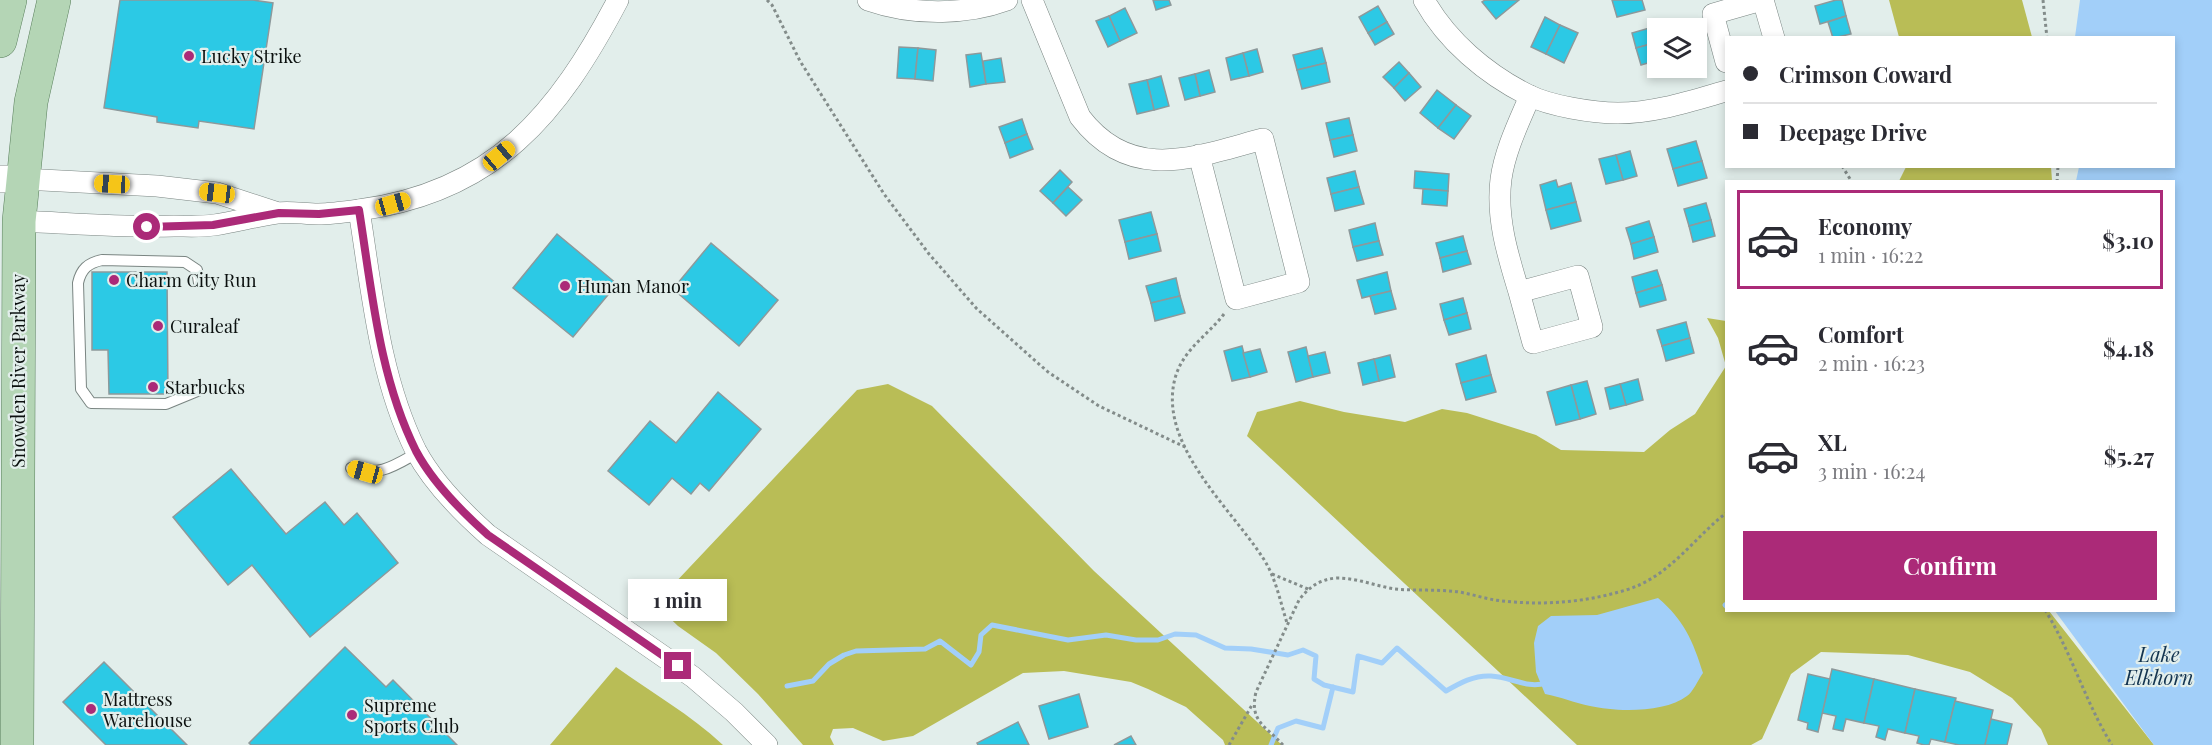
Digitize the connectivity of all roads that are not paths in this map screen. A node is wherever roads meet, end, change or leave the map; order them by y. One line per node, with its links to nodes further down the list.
1 (10, 0): 10 (main road)
2 (54, 0): 15 (main road, Snowden River Parkway)
3 (618, 0): 16 (street)
4 (868, 0): 5 (street)
5 (1006, 0)
6 (1032, 0): 14 (street)
7 (1424, 0): 13 (street)
8 (1763, 0): 9 (street); 11 (street)
9 (1773, 36)
10 (0, 41)
11 (1725, 58)
12 (1725, 91): 13 (street)
13 (1530, 96): 20 (street)
14 (1199, 155): 14 (street)
15 (11, 179): 17 (street); 18 (main road, Snowden River Parkway)
16 (359, 210): 17 (street); 22 (street)
17 (279, 213): 18 (street)
18 (10, 219): 24 (main road, Snowden River Parkway)
19 (199, 283): 21 (lane)
20 (1519, 292)
21 (200, 390)
22 (417, 453): 23 (lane); 25 (street)
23 (351, 468)
24 (17, 745)
25 (767, 745)

